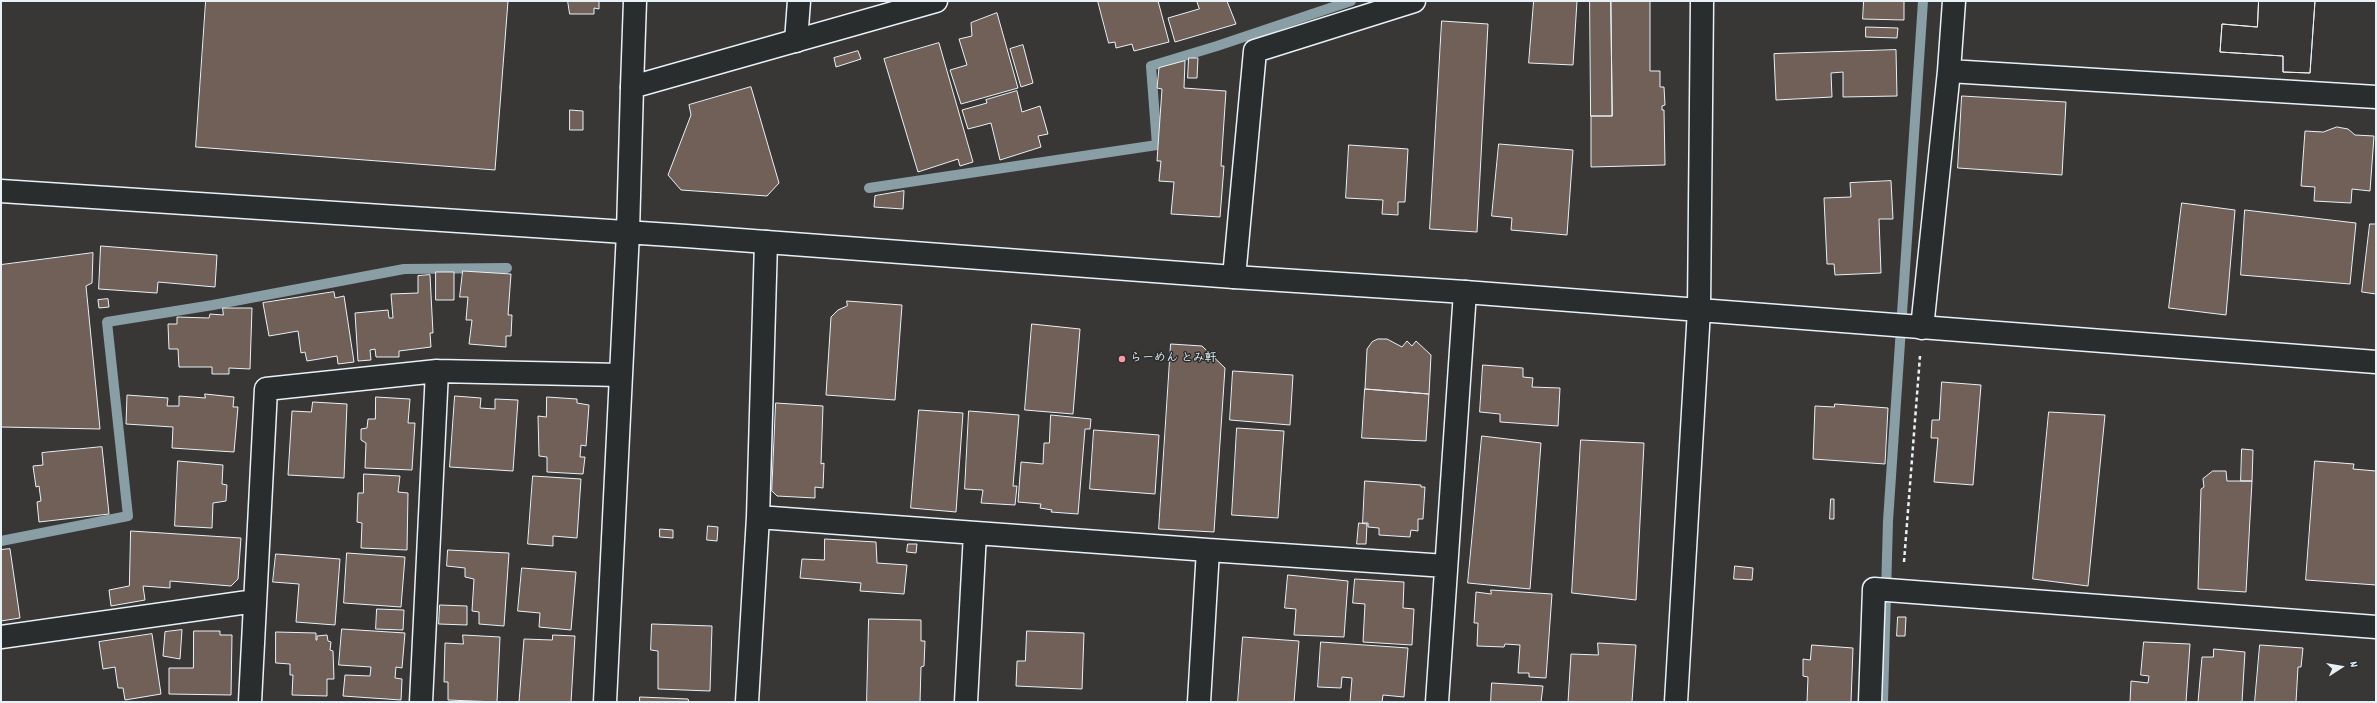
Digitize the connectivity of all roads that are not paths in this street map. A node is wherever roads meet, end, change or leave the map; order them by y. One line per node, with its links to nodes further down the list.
1 (635, 1): 9 (street)
2 (798, 1): 7 (street)
3 (936, 1): 7 (street)
4 (1414, 1): 14 (street)
5 (1702, 1): 16 (street)
6 (1954, 1): 8 (street)
7 (796, 41): 9 (street)
8 (1949, 71): 10 (street); 17 (street)
9 (632, 87): 12 (street)
10 (2376, 97)
11 (1, 191): 12 (street)
12 (628, 232): 13 (street); 20 (street)
13 (766, 242): 14 (street); 21 (street)
14 (1234, 277): 15 (street)
15 (1465, 292): 16 (street); 24 (street)
16 (1699, 310): 17 (street); 35 (street)
17 (1922, 328): 18 (street)
18 (2376, 362)
19 (437, 371): 20 (street); 25 (street); 29 (street)
20 (620, 375): 30 (street)
21 (758, 517): 22 (street); 31 (street)
22 (975, 533): 23 (street); 32 (street)
23 (1208, 550): 24 (street); 33 (street)
24 (1446, 566): 34 (street)
25 (256, 601): 27 (street); 28 (street)
26 (2376, 627): 36 (street)
27 (1, 638)
28 (250, 702)
29 (421, 702)
30 (605, 702)
31 (747, 702)
32 (966, 702)
33 (1199, 702)
34 (1437, 702)
35 (1676, 702)
36 (1870, 702)

